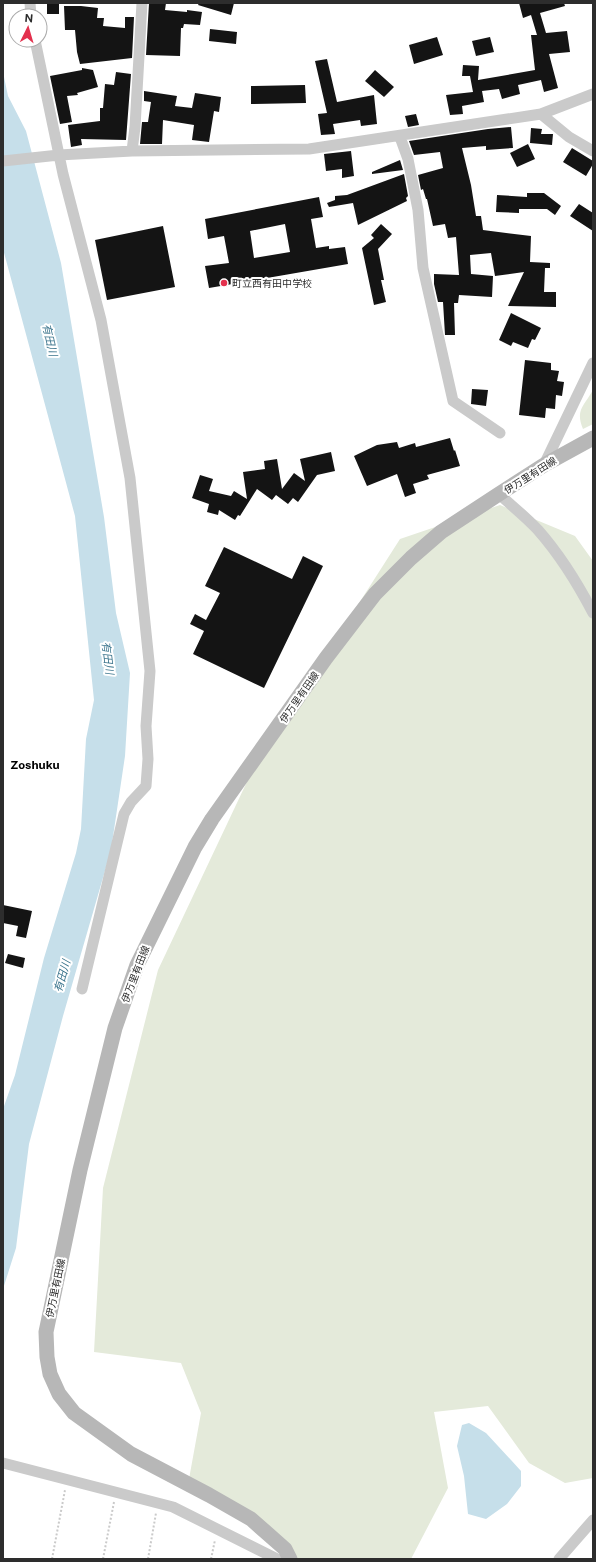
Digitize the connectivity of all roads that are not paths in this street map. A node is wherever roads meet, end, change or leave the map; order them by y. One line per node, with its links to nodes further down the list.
1 (142, 3): 6 (street)
2 (37, 48): 8 (street)
3 (593, 94): 4 (street)
4 (541, 114): 5 (street); 7 (street)
5 (400, 137): 6 (street); 11 (street)
6 (132, 151): 8 (street)
7 (593, 151)
8 (59, 156): 9 (street); 16 (street)
9 (3, 161)
10 (593, 363): 13 (street)
11 (500, 433)
12 (593, 438): 13 (main road, 伊万里有田線)
13 (544, 465): 14 (main road, 伊万里有田線)
14 (499, 494): 15 (street); 20 (main road, 伊万里有田線)
15 (593, 613)
16 (82, 989)
17 (3, 1463): 19 (street)
18 (593, 1520): 21 (street)
19 (277, 1559)
20 (290, 1559)
21 (559, 1559)

